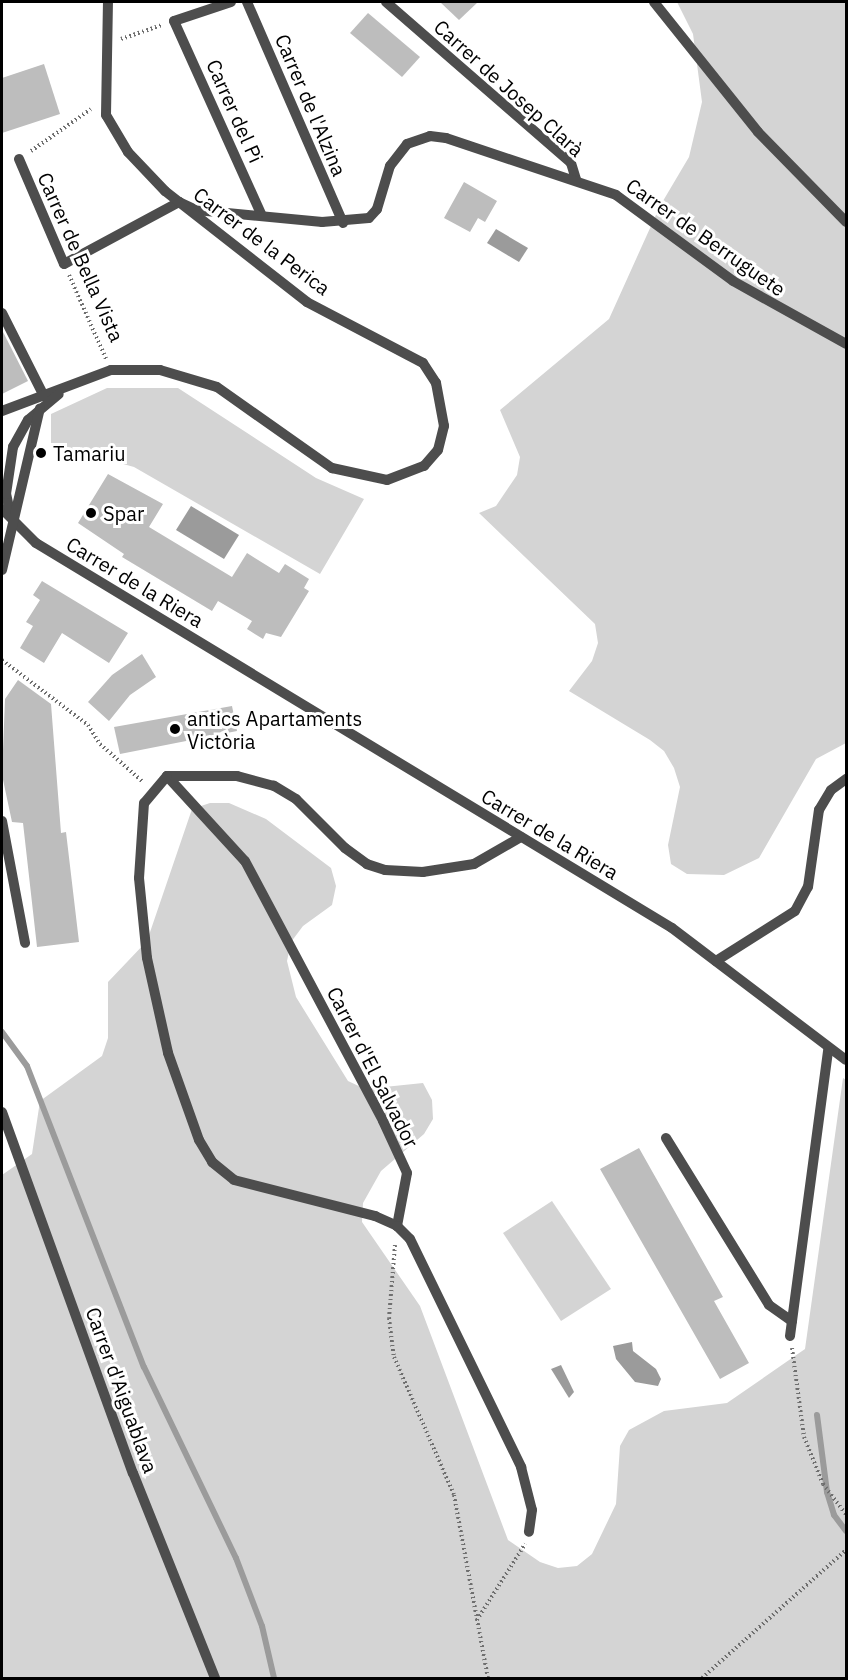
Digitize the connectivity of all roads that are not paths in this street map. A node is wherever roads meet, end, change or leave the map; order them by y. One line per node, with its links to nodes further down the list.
1 (108, 2): 8 (street, Carrer de la Perica)
2 (231, 2): 9 (street, Carrer del Pi)
3 (247, 2): 11 (street, Carrer de l'Alzina)
4 (386, 2): 7 (street, Carrer de Josep Clarà)
5 (654, 2): 10 (street)
6 (19, 159): 8 (street, Carrer de Bella Vista)
7 (576, 179): 11 (street, Carrer de Berruguete); 13 (street, Carrer de Berruguete)
8 (179, 202): 9 (street); 14 (street, Carrer de la Perica)
9 (262, 216): 11 (street)
10 (846, 222)
11 (343, 223)
12 (2, 313): 15 (street)
13 (846, 344)
14 (64, 390): 15 (street); 16 (street)
15 (44, 396): 17 (street)
16 (40, 408): 18 (street); 19 (street)
17 (2, 411)
18 (24, 480): 19 (street); 21 (street)
19 (4, 494): 21 (street)
20 (2, 509): 21 (street, Carrer de la Riera)
21 (14, 524): 22 (street); 26 (street, Carrer de la Riera)
22 (2, 570)
23 (167, 776): 26 (street); 33 (street, Carrer d'El Salvador); 33 (street)
24 (846, 779): 28 (street)
25 (2, 821): 27 (street)
26 (521, 837): 28 (street, Carrer de la Riera)
27 (25, 943)
28 (716, 962): 29 (street, Carrer de la Riera)
29 (828, 1050): 30 (street, Carrer de la Riera); 34 (street)
30 (846, 1060)
31 (2, 1112): 37 (street, Carrer d'Aiguablava)
32 (666, 1138): 34 (street)
33 (397, 1226): 36 (street)
34 (792, 1321): 35 (street)
35 (790, 1336)
36 (529, 1532)
37 (215, 1678)

